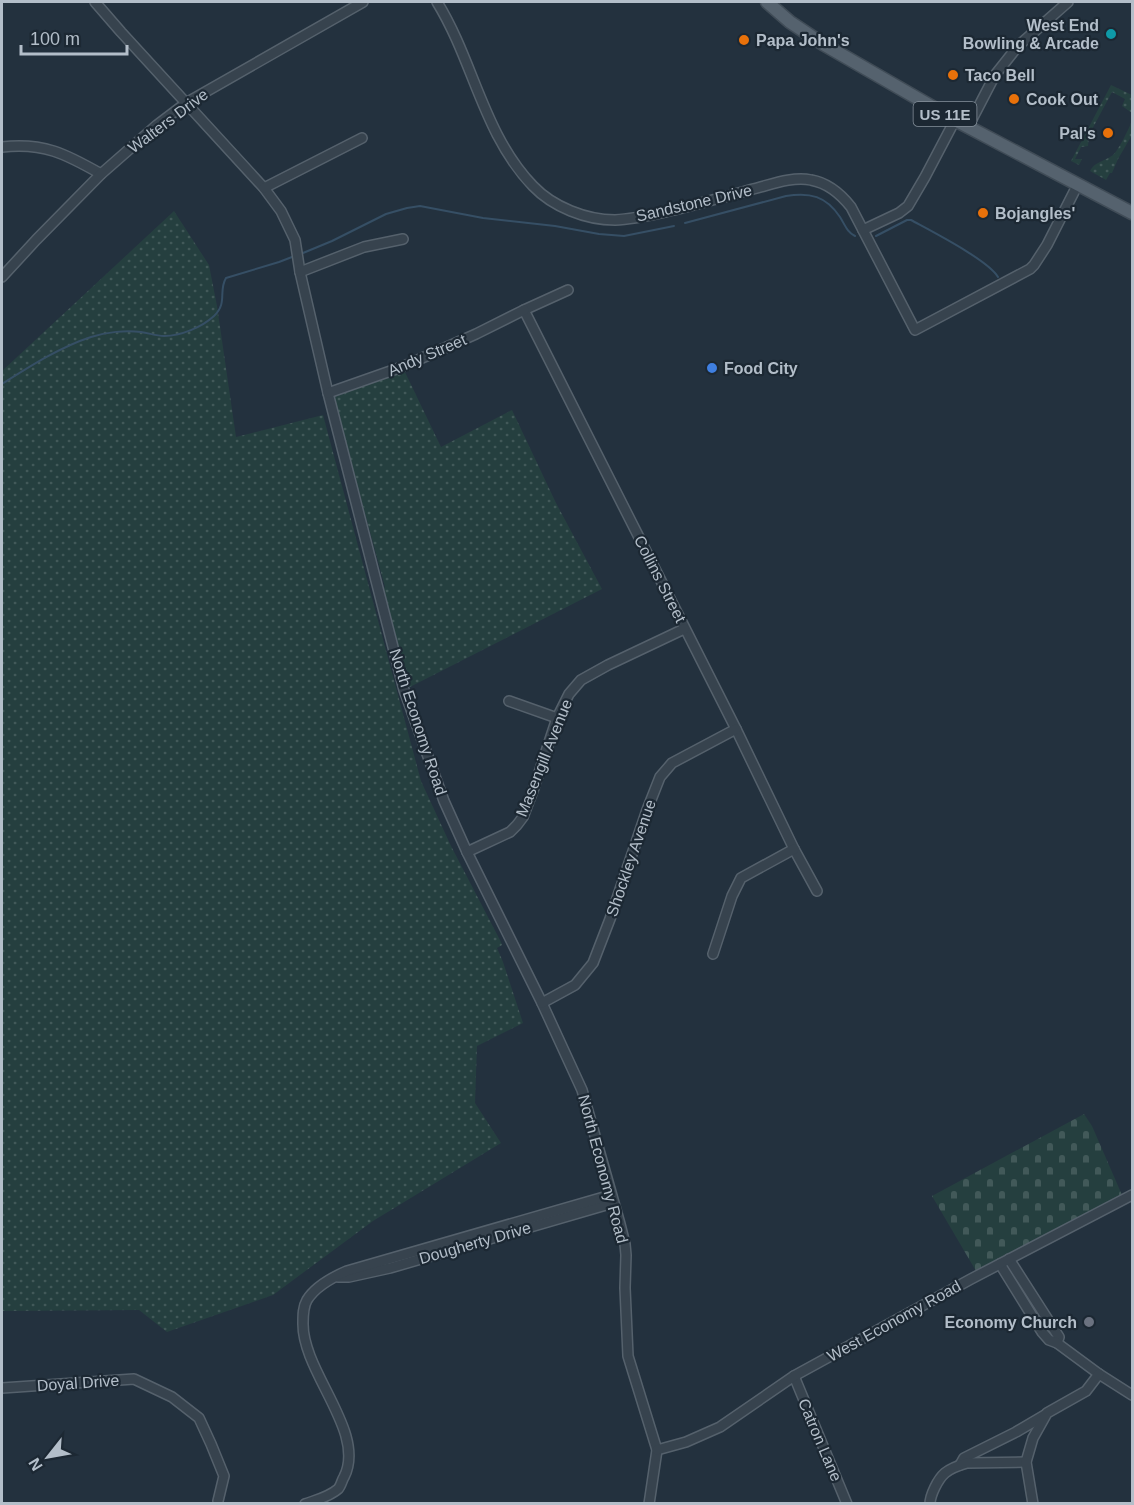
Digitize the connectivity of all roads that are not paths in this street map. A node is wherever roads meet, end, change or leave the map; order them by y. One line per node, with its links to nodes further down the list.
1 (96, 2): 6 (street, North Economy Road)
2 (363, 2): 6 (street, Walters Drive)
3 (437, 2): 15 (street, Sandstone Drive)
4 (767, 2): 7 (main road, US 11E)
5 (1068, 2): 8 (street)
6 (186, 103): 11 (street, Walters Drive); 13 (street, North Economy Road)
7 (955, 120): 8 (main road, US 11E); 15 (street)
8 (968, 127): 12 (main road, US 11E)
9 (362, 138): 13 (street)
10 (2, 147): 11 (street)
11 (101, 174): 18 (street, Walters Drive)
12 (1078, 184): 14 (main road, US 11E); 15 (street, Sandstone Drive)
13 (264, 188): 17 (street, North Economy Road)
14 (1132, 213)
15 (863, 230)
16 (403, 239): 17 (street)
17 (300, 272): 21 (street, North Economy Road)
18 (2, 277)
19 (568, 290): 20 (street)
20 (524, 310): 21 (street, Andy Street); 22 (street, Collins Street)
21 (328, 393): 27 (street, North Economy Road)
22 (684, 629): 24 (street, Masengill Avenue); 25 (street, Collins Street)
23 (509, 701): 24 (street)
24 (557, 718): 27 (street, Masengill Avenue)
25 (736, 729): 26 (street, Collins Street); 30 (street, Shockley Avenue)
26 (794, 849): 28 (street, Collins Street); 29 (street)
27 (467, 852): 30 (street, North Economy Road)
28 (817, 891)
29 (712, 954)
30 (543, 1003): 32 (street, North Economy Road)
31 (1132, 1194): 33 (street, West Economy Road)
32 (612, 1199): 41 (street, North Economy Road); 45 (street, Dougherty Drive)
33 (1009, 1259): 34 (street, West Economy Road); 35 (street)
34 (1000, 1264): 35 (street); 37 (street, West Economy Road)
35 (1057, 1343): 36 (street)
36 (1099, 1374): 39 (street); 40 (street)
37 (794, 1376): 41 (street, West Economy Road); 47 (street, Catron Lane)
38 (2, 1388): 44 (street, Doyal Drive)
39 (1132, 1395)
40 (1047, 1413): 42 (street); 43 (street)
41 (657, 1450): 46 (street)
42 (1026, 1462): 43 (street); 49 (street)
43 (960, 1465): 48 (street)
44 (219, 1503)
45 (304, 1503)
46 (649, 1503)
47 (847, 1503)
48 (930, 1503)
49 (1033, 1503)

